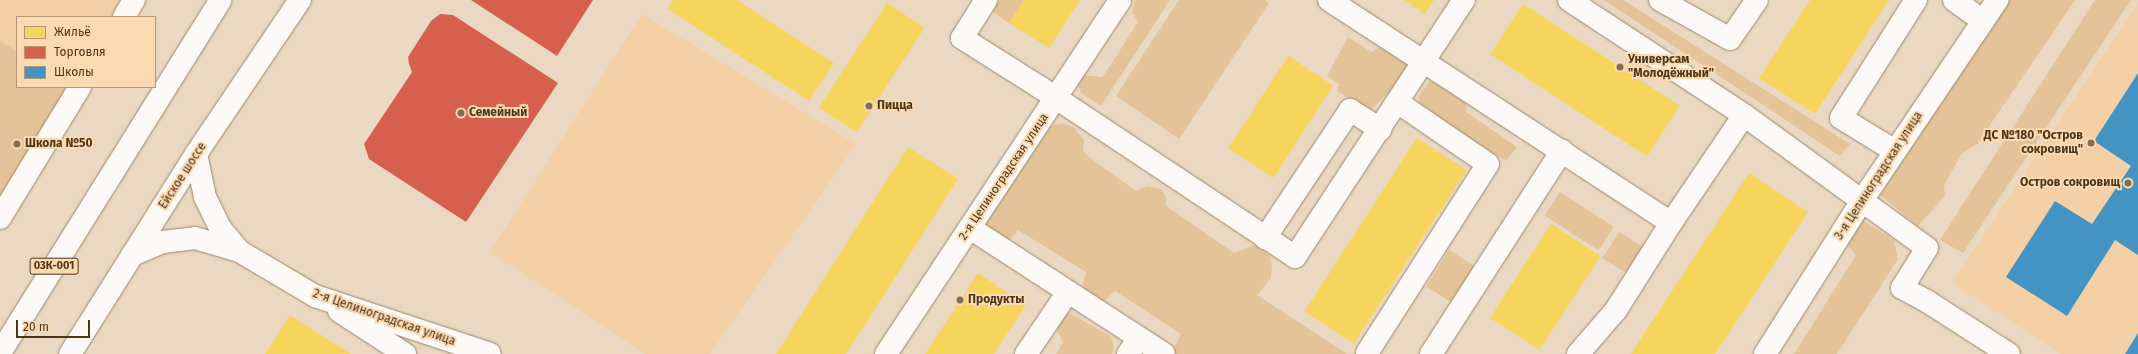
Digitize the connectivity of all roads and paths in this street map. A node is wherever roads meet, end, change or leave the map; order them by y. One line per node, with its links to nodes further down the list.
1 (134, 0): 14 (street)
2 (221, 0): 35 (street, 03К-001)
3 (300, 0): 24 (street, Ейское шоссе)
4 (986, 0): 18 (street)
5 (1120, 0): 18 (street, 2-я Целиноградская улица)
6 (1329, 0): 16 (street)
7 (1464, 0): 16 (street)
8 (1569, 0): 20 (street)
9 (1660, 0): 10 (street)
10 (1757, 0)
11 (1916, 0): 23 (street)
12 (1954, 0): 15 (street)
13 (1997, 0): 15 (street, 3-я Целиноградская улица)
14 (125, 16)
15 (1983, 21): 23 (street, 3-я Целиноградская улица)
16 (1423, 62): 19 (street); 22 (street)
17 (79, 88): 26 (street)
18 (1056, 99): 28 (street, 2-я Целиноградская улица); 29 (street)
19 (1397, 102): 21 (street); 42 (street)
20 (1744, 116): 25 (street); 27 (street)
21 (1381, 129): 29 (street); 29 (street)
22 (1562, 151): 27 (street); 43 (street)
23 (1894, 151): 25 (street, 3-я Целиноградская улица)
24 (196, 154): 30 (street, 2-я Целиноградская улица); 31 (street, Ейское шоссе)
25 (1861, 202): 45 (street, 3-я Целиноградская улица); 46 (street)
26 (0, 218)
27 (1671, 223): 44 (street)
28 (970, 228): 32 (street); 39 (street, 2-я Целиноградская улица)
29 (1265, 238)
30 (239, 252): 31 (street, 2-я Целиноградская улица); 33 (street, 2-я Целиноградская улица)
31 (132, 255): 36 (street, Ейское шоссе)
32 (1068, 292): 34 (street); 40 (street)
33 (315, 296): 37 (street); 38 (street, 2-я Целиноградская улица)
34 (1134, 346): 41 (street)
35 (0, 353)
36 (70, 354)
37 (405, 354)
38 (490, 354)
39 (886, 354)
40 (1026, 354)
41 (1164, 354)
42 (1368, 354)
43 (1431, 354)
44 (1578, 354)
45 (1765, 354)
46 (2009, 354)

